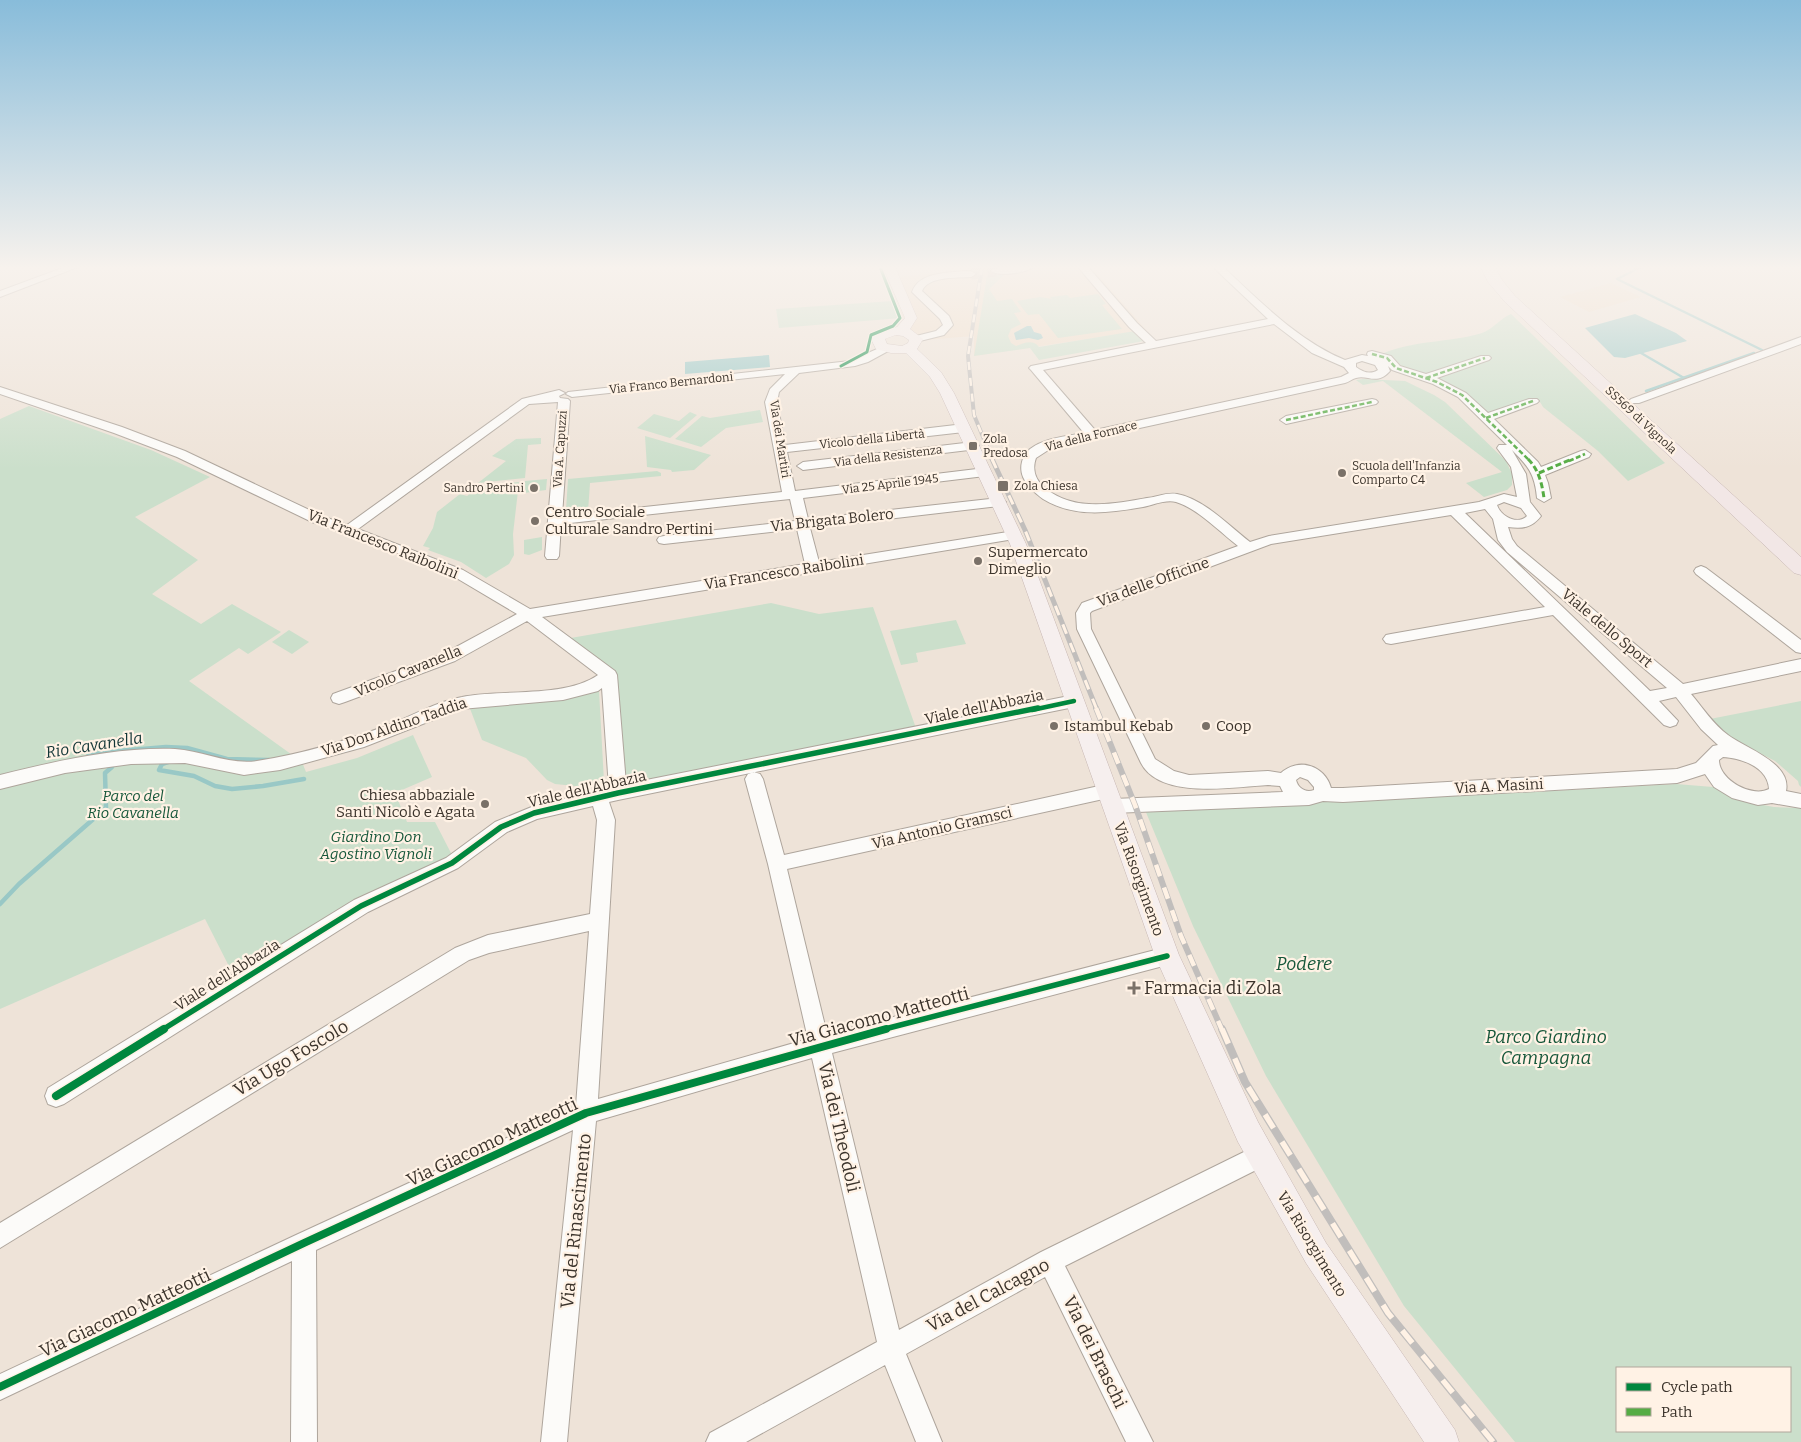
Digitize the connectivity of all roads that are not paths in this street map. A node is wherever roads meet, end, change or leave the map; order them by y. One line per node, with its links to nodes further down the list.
1 (906, 334): 8 (main road)
2 (935, 334): 8 (street)
3 (1143, 334): 9 (street)
4 (1202, 334): 9 (street)
5 (1294, 334): 12 (street)
6 (1548, 334): 48 (highway, SS569 di Vignola)
7 (1801, 340): 20 (street)
8 (903, 342): 13 (street, Via Franco Bernardoni); 25 (main road, Via Risorgimento)
9 (1153, 344): 24 (street)
10 (1372, 354): 16 (street)
11 (1485, 358): 16 (street)
12 (1352, 366): 14 (street); 14 (street); 24 (street, Via della Fornace)
13 (795, 371): 18 (street, Via Franco Bernardoni); 26 (street, Via dei Martiri)
14 (1381, 372): 15 (street)
15 (1407, 378): 31 (street)
16 (1426, 378): 22 (street)
17 (0, 390): 41 (street, Via Francesco Raibolini)
18 (562, 397): 38 (street, Via A. Capuzzi); 41 (street, Via Franco Bernardoni)
19 (1533, 401): 22 (street)
20 (1636, 401)
21 (1372, 402): 23 (street)
22 (1486, 418): 30 (street)
23 (1286, 420)
24 (1092, 434): 45 (street, Via della Fornace)
25 (968, 437): 26 (street, Vicolo della Libertà); 28 (street, Via della Resistenza); 29 (main road, Via Risorgimento)
26 (780, 449): 32 (street, Via dei Martiri)
27 (1585, 454): 30 (street)
28 (803, 466)
29 (985, 472): 32 (street, Via 25 Aprile 1945); 34 (main road, Via Risorgimento)
30 (1539, 473): 33 (street)
31 (1523, 486): 35 (street); 36 (street)
32 (792, 495): 38 (street, Via 25 Aprile 1945); 40 (street, Via dei Martiri)
33 (1544, 498)
34 (1000, 502): 40 (street, Via Brigata Bolero); 43 (main road, Via Risorgimento)
35 (1524, 504): 36 (street); 39 (street)
36 (1497, 507): 37 (street, Via delle Officine); 39 (street); 42 (street, Viale dello Sport)
37 (1454, 510): 45 (street, Via delle Officine); 50 (street)
38 (554, 520): 46 (street, Via A. Capuzzi)
39 (1525, 523): 42 (street)
40 (801, 524): 44 (street, Via Brigata Bolero); 47 (street, Via dei Martiri)
41 (350, 529): 51 (street, Via Francesco Raibolini)
42 (1504, 534): 56 (street, Viale dello Sport)
43 (1014, 535): 47 (street, Via Francesco Raibolini); 59 (main road, Via Risorgimento)
44 (664, 540)
45 (1248, 547): 67 (street, Via delle Officine)
46 (552, 556)
47 (812, 568): 51 (street, Via Francesco Raibolini)
48 (1801, 568)
49 (1701, 571): 53 (street)
50 (1556, 610): 52 (street); 58 (street)
51 (528, 614): 55 (street); 57 (street, Vicolo Cavanella)
52 (1391, 639)
53 (1801, 648)
54 (1801, 665): 56 (street)
55 (609, 675): 68 (street, Via Don Aldino Taddia); 70 (street)
56 (1679, 691): 58 (street); 61 (street, Viale dello Sport)
57 (339, 698)
58 (1646, 698): 60 (street)
59 (1074, 701): 64 (street, Viale dell'Abbazia); 75 (main road, Via Risorgimento)
60 (1670, 721)
61 (1707, 725): 62 (street, Viale dello Sport); 63 (street, Viale dello Sport)
62 (1744, 754): 63 (street, Via A. Masini); 66 (street, Via A. Masini)
63 (1712, 758): 65 (street, Via A. Masini); 69 (street, Via A. Masini)
64 (753, 771): 70 (street, Viale dell'Abbazia); 78 (street, Via dei Theodoli)
65 (1677, 776): 69 (street, Via A. Masini); 72 (street, Via A. Masini)
66 (1776, 777): 71 (street, Via A. Masini); 73 (street)
67 (1287, 780): 72 (street); 72 (street)
68 (0, 782)
69 (1731, 789): 73 (street, Via A. Masini)
70 (623, 792): 74 (street, Viale dell'Abbazia); 77 (street)
71 (1801, 792)
72 (1314, 796): 75 (street, Via A. Masini)
73 (1771, 796): 76 (street, Via A. Masini)
74 (599, 797): 77 (street, Via del Rinascimento); 82 (street, Viale dell'Abbazia)
75 (1110, 798): 78 (street, Via Antonio Gramsci); 80 (main road, Via Risorgimento)
76 (1801, 800)
77 (606, 820): 79 (street, Via del Rinascimento)
78 (777, 864): 81 (street, Via dei Theodoli)
79 (600, 920): 83 (street, Via del Rinascimento); 85 (street, Via Ugo Foscolo)
80 (1167, 956): 81 (street, Via Giacomo Matteotti); 84 (main road, Via Risorgimento)
81 (819, 1046): 83 (street, Via Giacomo Matteotti); 88 (street, Via dei Theodoli)
82 (56, 1096)
83 (586, 1113): 86 (street, Via Giacomo Matteotti); 91 (street, Via del Rinascimento)
84 (1260, 1156): 87 (street, Via del Calcagno); 95 (main road, Via Risorgimento)
85 (0, 1236)
86 (304, 1243): 89 (street, Via Giacomo Matteotti); 90 (street)
87 (1050, 1261): 88 (street, Via del Calcagno); 94 (street, Via dei Braschi)
88 (891, 1348): 92 (street, Via del Calcagno); 93 (street, Via dei Theodoli)
89 (0, 1387)
90 (304, 1442)
91 (554, 1442)
92 (719, 1442)
93 (929, 1442)
94 (1140, 1442)
95 (1443, 1442)

